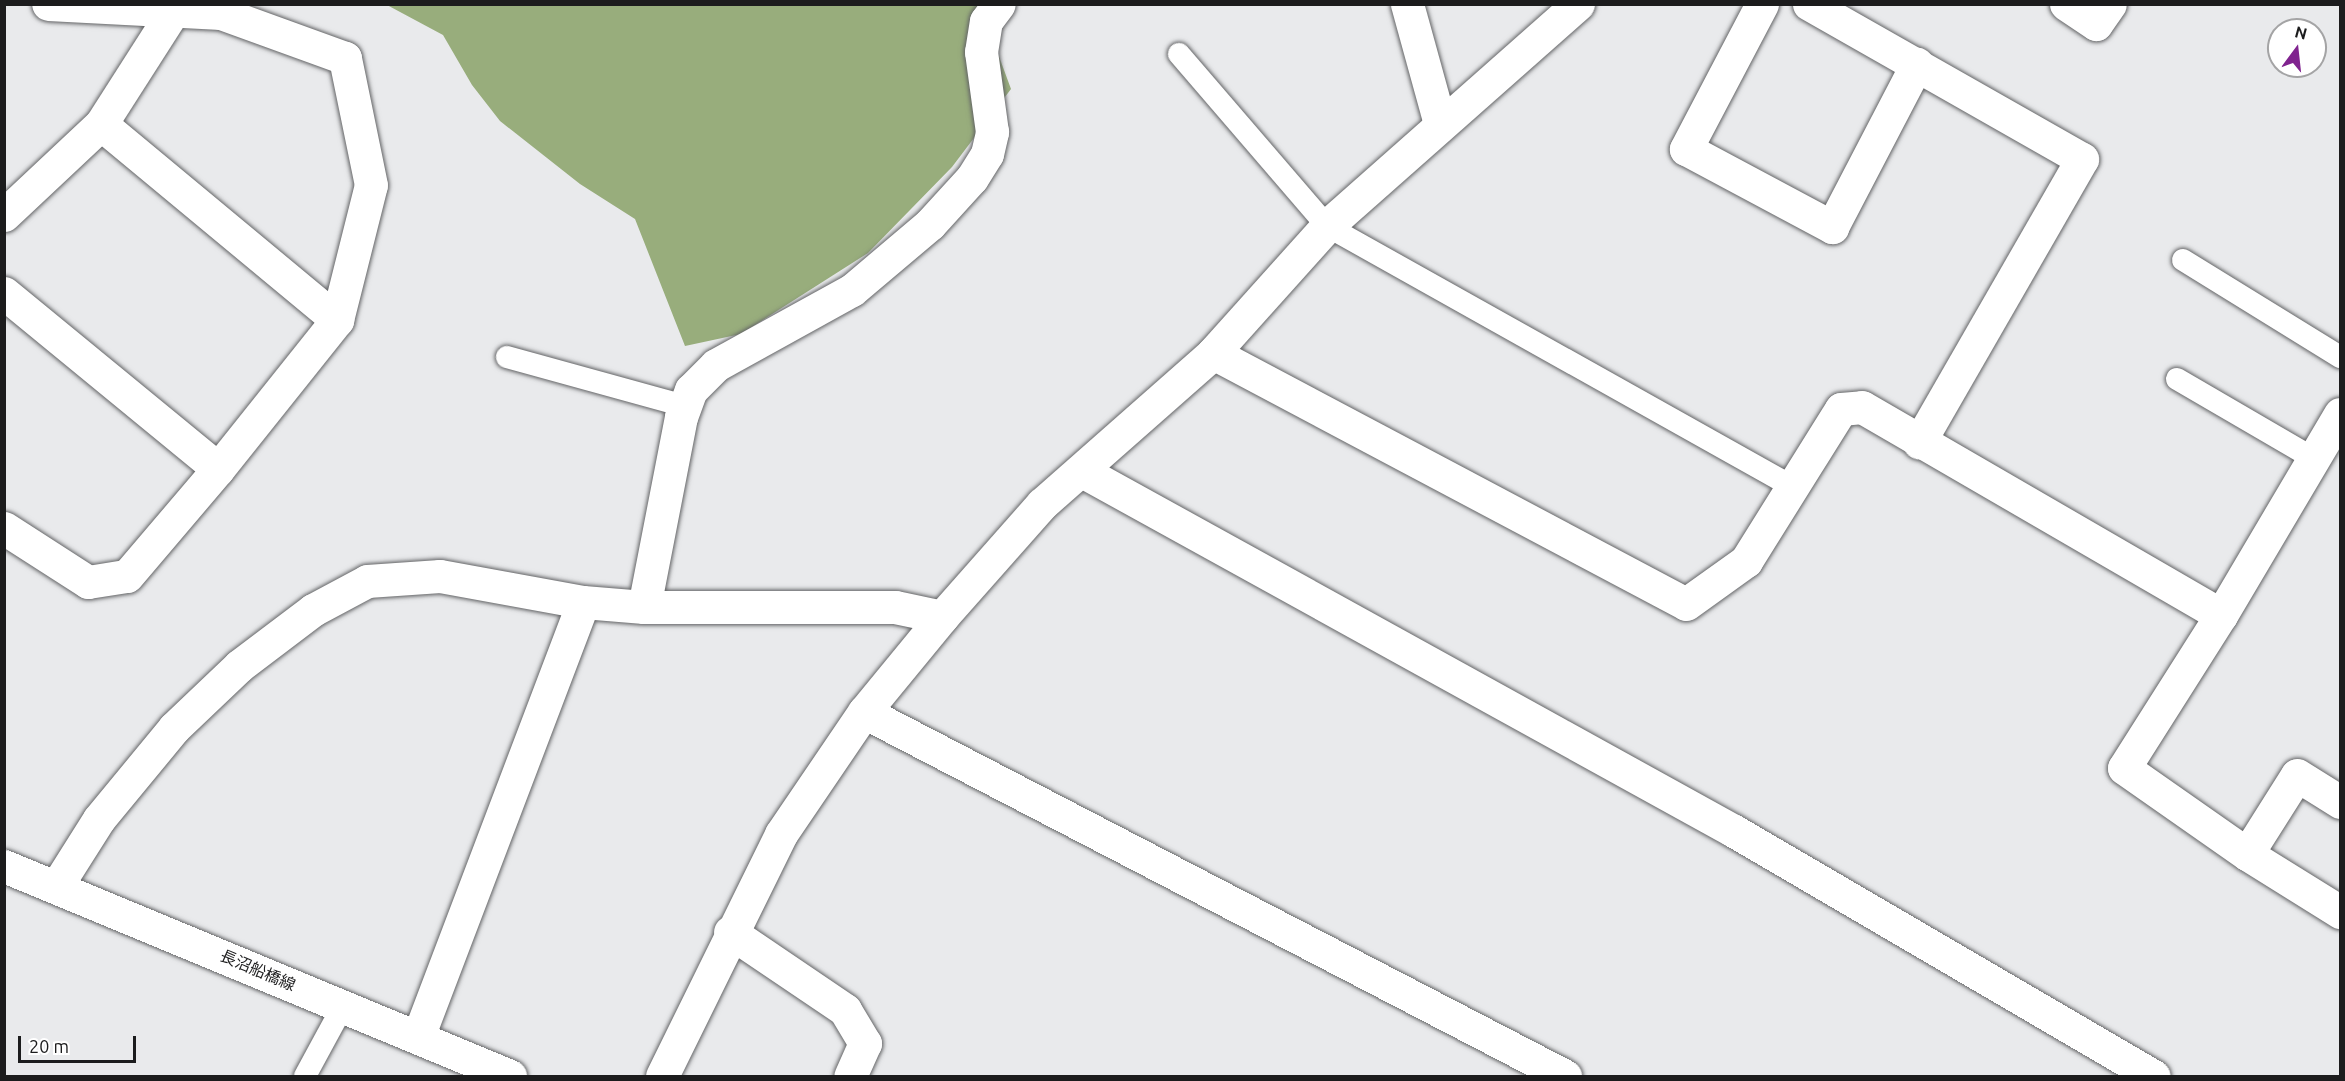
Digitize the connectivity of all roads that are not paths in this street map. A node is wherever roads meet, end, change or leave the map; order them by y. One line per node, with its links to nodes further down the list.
1 (48, 4): 9 (street)
2 (999, 4): 23 (street)
3 (1407, 4): 13 (street)
4 (1578, 4): 13 (street)
5 (1762, 4): 11 (street)
6 (1809, 4): 11 (street)
7 (2066, 4): 8 (street)
8 (2110, 4)
9 (172, 13): 12 (street); 18 (street)
10 (1179, 54): 15 (lane)
11 (1917, 64): 25 (street)
12 (101, 124): 14 (street); 18 (street)
13 (1440, 124): 15 (street)
14 (4, 215)
15 (1327, 226): 19 (street); 29 (lane)
16 (2183, 260): 21 (lane)
17 (4, 292): 27 (street)
18 (337, 320): 27 (street)
19 (1213, 353): 28 (street); 29 (street)
20 (507, 357): 23 (lane)
21 (2340, 357)
22 (2177, 379): 26 (lane)
23 (685, 406): 32 (street)
24 (2340, 414): 26 (street)
25 (1919, 442): 29 (street); 33 (street)
26 (2313, 458): 33 (street)
27 (218, 469): 30 (street)
28 (1082, 471): 34 (street); 49 (street)
29 (1793, 487)
30 (4, 528)
31 (583, 602): 32 (street); 39 (street); 43 (street)
32 (644, 607): 34 (street)
33 (2222, 615): 37 (street)
34 (942, 617): 35 (street)
35 (864, 712): 41 (street); 48 (street)
36 (2340, 802): 37 (street)
37 (2247, 854): 40 (street)
38 (4, 866): 39 (street, 長沼船橋線)
39 (56, 887): 42 (street, 長沼船橋線)
40 (2340, 912)
41 (730, 932): 46 (street); 47 (street)
42 (343, 1006): 43 (street, 長沼船橋線); 44 (lane)
43 (418, 1037): 45 (street, 長沼船橋線)
44 (305, 1077)
45 (510, 1077)
46 (662, 1077)
47 (850, 1077)
48 (1565, 1077)
49 (2154, 1077)

